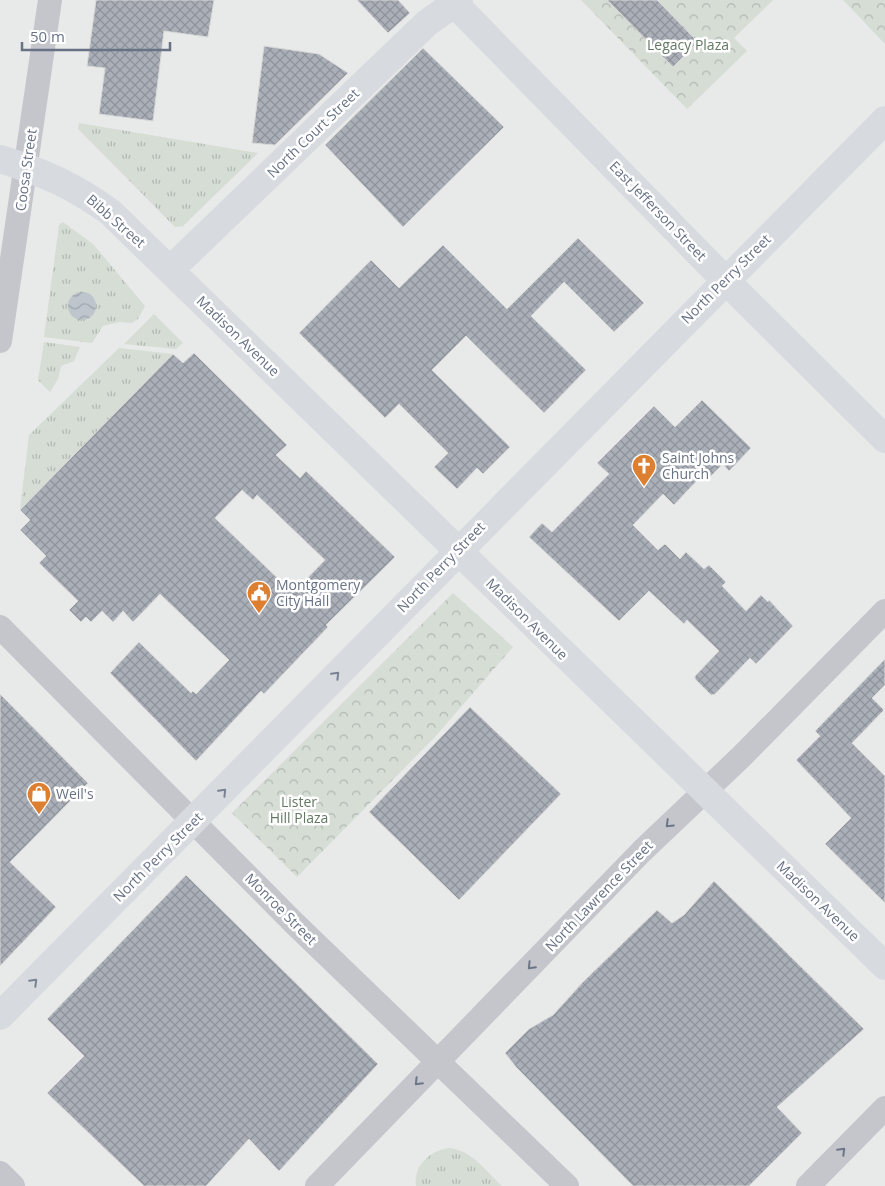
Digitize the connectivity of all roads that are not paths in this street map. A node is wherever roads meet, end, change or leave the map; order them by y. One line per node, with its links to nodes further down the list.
1 (50, 0): 5 (street, Coosa Street)
2 (455, 1): 6 (main road, North Court Street); 7 (main road, East Jefferson Street)
3 (885, 120): 7 (main road, North Perry Street)
4 (0, 159): 5 (main road, Bibb Street)
5 (27, 167): 6 (main road, Bibb Street); 8 (street, Coosa Street)
6 (170, 270): 10 (main road, Madison Avenue)
7 (725, 280): 9 (main road, East Jefferson Street); 10 (main road, North Perry Street)
8 (0, 341)
9 (885, 439)
10 (458, 550): 13 (main road, Madison Avenue); 14 (main road, North Perry Street, one-way to 10)
11 (885, 611): 13 (street, North Lawrence Street)
12 (0, 627): 14 (street, Monroe Street)
13 (705, 791): 15 (main road, Madison Avenue); 17 (street, North Lawrence Street, one-way to 17)
14 (194, 821): 16 (main road, North Perry Street, one-way to 14); 17 (street, Monroe Street)
15 (885, 966)
16 (0, 1016)
17 (439, 1062): 21 (street, North Lawrence Street, one-way to 21); 22 (street, Monroe Street)
18 (885, 1108): 23 (street, one-way to 18)
19 (0, 1173): 20 (street)
20 (13, 1186)
21 (317, 1186)
22 (566, 1186)
23 (808, 1186)

